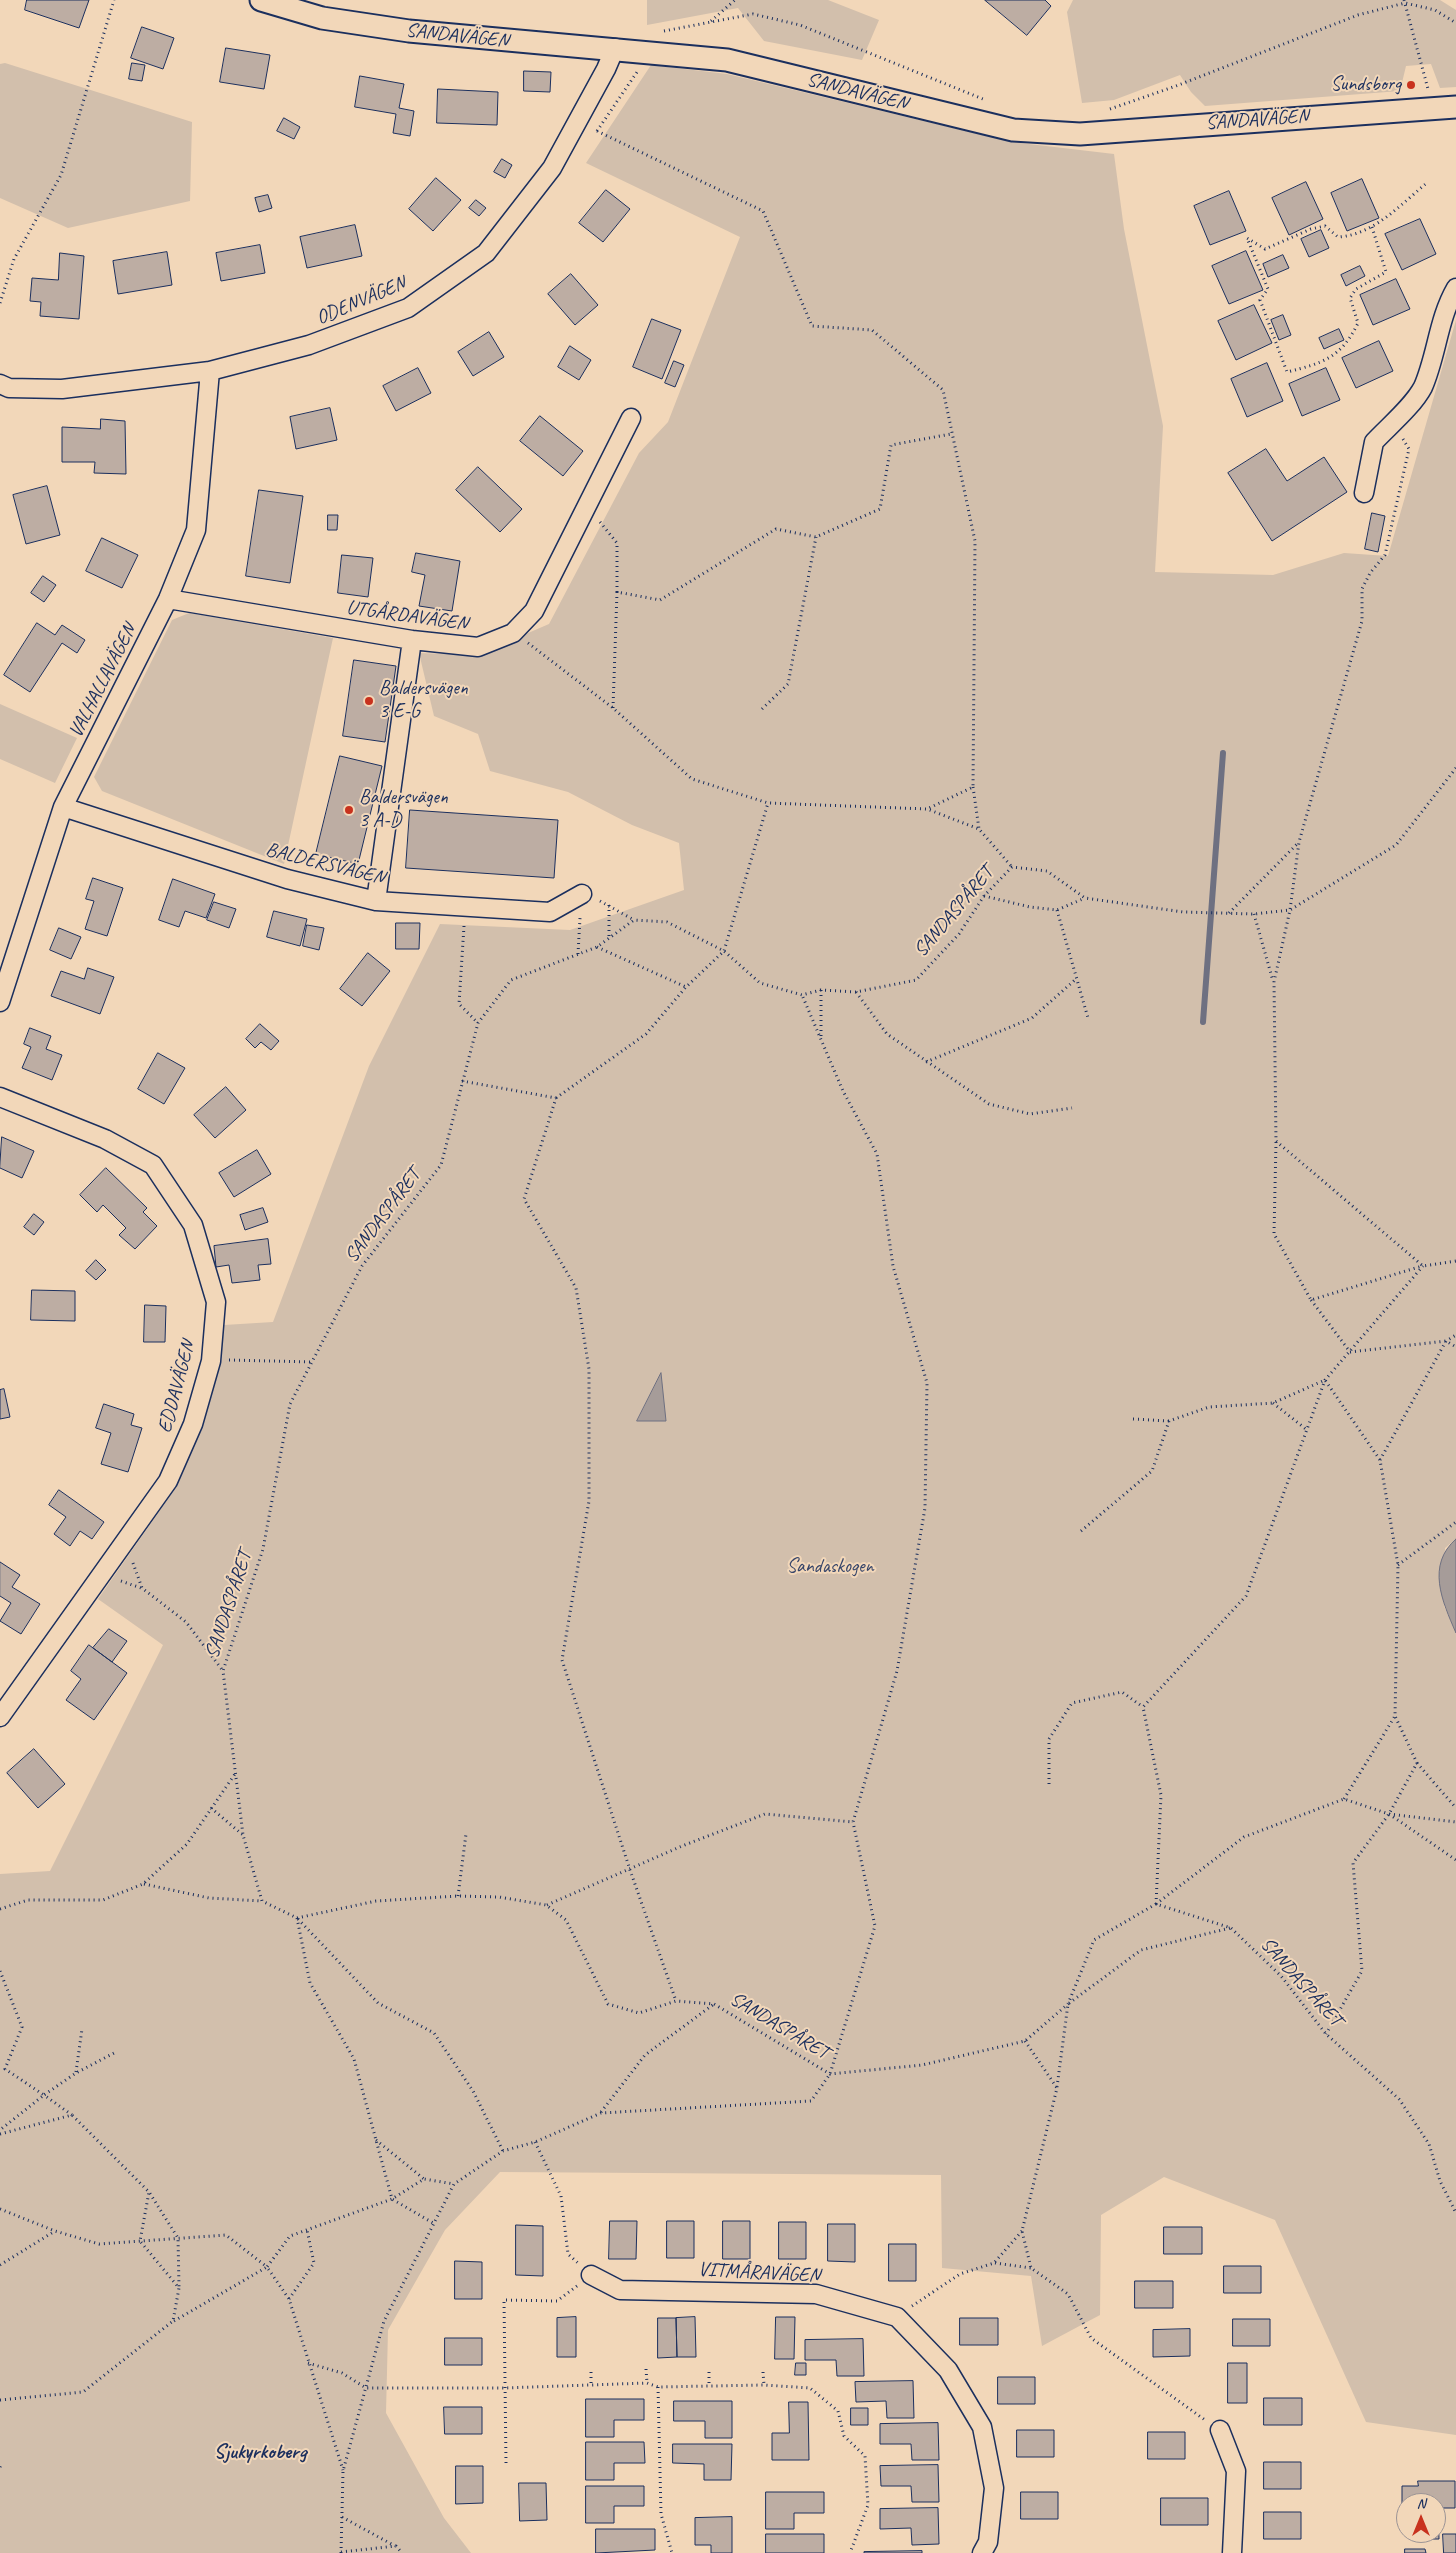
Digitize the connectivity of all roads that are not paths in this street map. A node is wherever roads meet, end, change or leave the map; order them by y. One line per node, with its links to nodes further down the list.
1 (261, 0): 2 (street, SANDAVÄGEN)
2 (615, 48): 3 (street, SANDAVÄGEN); 5 (street, ODENVÄGEN)
3 (1456, 107)
4 (1456, 288): 8 (street)
5 (210, 371): 6 (street, ODENVÄGEN); 9 (street, VALHALLAVÄGEN)
6 (0, 384)
7 (631, 418): 10 (street, UTGÅRDAVÄGEN)
8 (1364, 493)
9 (168, 599): 10 (street, UTGÅRDAVÄGEN); 11 (street, VALHALLAVÄGEN)
10 (412, 640): 13 (street)
11 (63, 807): 13 (street, BALDERSVÄGEN); 14 (street, VALHALLAVÄGEN)
12 (582, 894): 13 (street, BALDERSVÄGEN)
13 (376, 901)
14 (0, 1002)
15 (0, 1097): 16 (street, EDDAVÄGEN)
16 (0, 1717)
17 (591, 2275): 19 (street, VITMÅRAVÄGEN)
18 (1220, 2430): 20 (street)
19 (982, 2553)
20 (1232, 2553)

